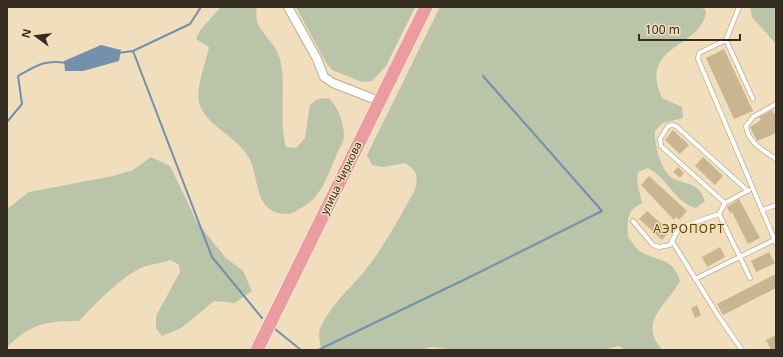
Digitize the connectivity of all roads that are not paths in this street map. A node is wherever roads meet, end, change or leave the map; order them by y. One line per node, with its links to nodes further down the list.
1 (288, 7): 6 (street)
2 (426, 7): 6 (main road, улица Чиркова)
3 (739, 7): 4 (lane)
4 (726, 40): 5 (lane); 9 (lane)
5 (753, 99)
6 (379, 102): 20 (main road, улица Чиркова)
7 (776, 104): 8 (lane)
8 (776, 159)
9 (750, 189): 10 (lane); 10 (lane); 12 (lane)
10 (725, 203): 13 (lane)
11 (776, 205): 12 (lane)
12 (762, 210): 16 (lane)
13 (719, 214): 15 (lane); 17 (lane)
14 (633, 221): 15 (lane)
15 (672, 241): 19 (lane)
16 (775, 242): 17 (lane)
17 (740, 258): 18 (lane); 19 (lane)
18 (750, 278)
19 (695, 279): 21 (lane)
20 (257, 350)
21 (742, 350)

